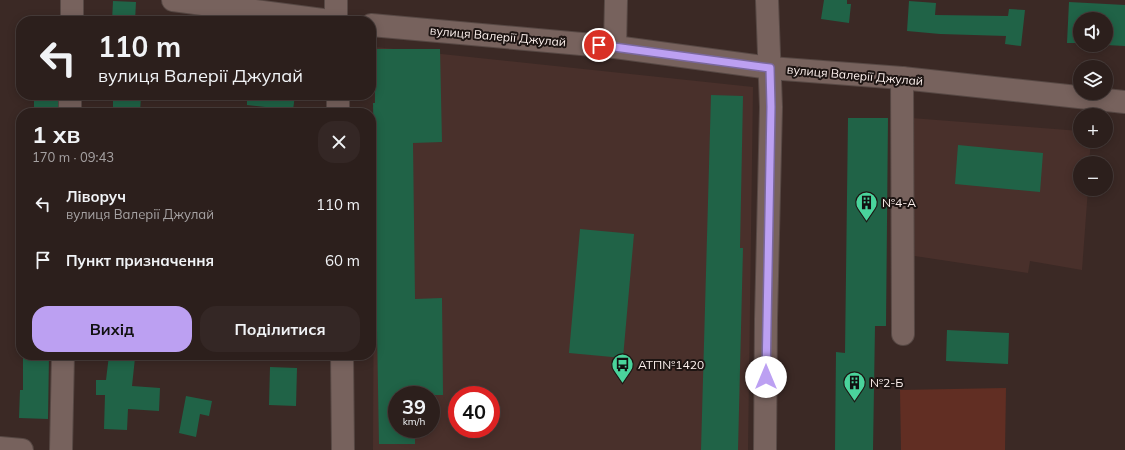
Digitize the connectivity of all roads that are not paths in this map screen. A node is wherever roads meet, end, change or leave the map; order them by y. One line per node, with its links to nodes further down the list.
1 (72, 0): 6 (street)
2 (173, 0): 7 (street)
3 (336, 0): 8 (street)
4 (616, 0): 10 (street)
5 (767, 0): 11 (street)
6 (72, 16)
7 (293, 16)
8 (336, 16)
9 (376, 25): 10 (street, вулиця Валерії Джулай)
10 (614, 47): 11 (street, вулиця Валерії Джулай)
11 (770, 68): 12 (street, вулиця Валерії Джулай); 21 (street)
12 (902, 78): 13 (street, вулиця Валерії Джулай); 14 (street)
13 (1125, 102)
14 (903, 334)
15 (64, 360): 19 (street)
16 (342, 360): 20 (street)
17 (0, 448): 18 (street)
18 (22, 450)
19 (61, 450)
20 (343, 450)
21 (765, 450)

